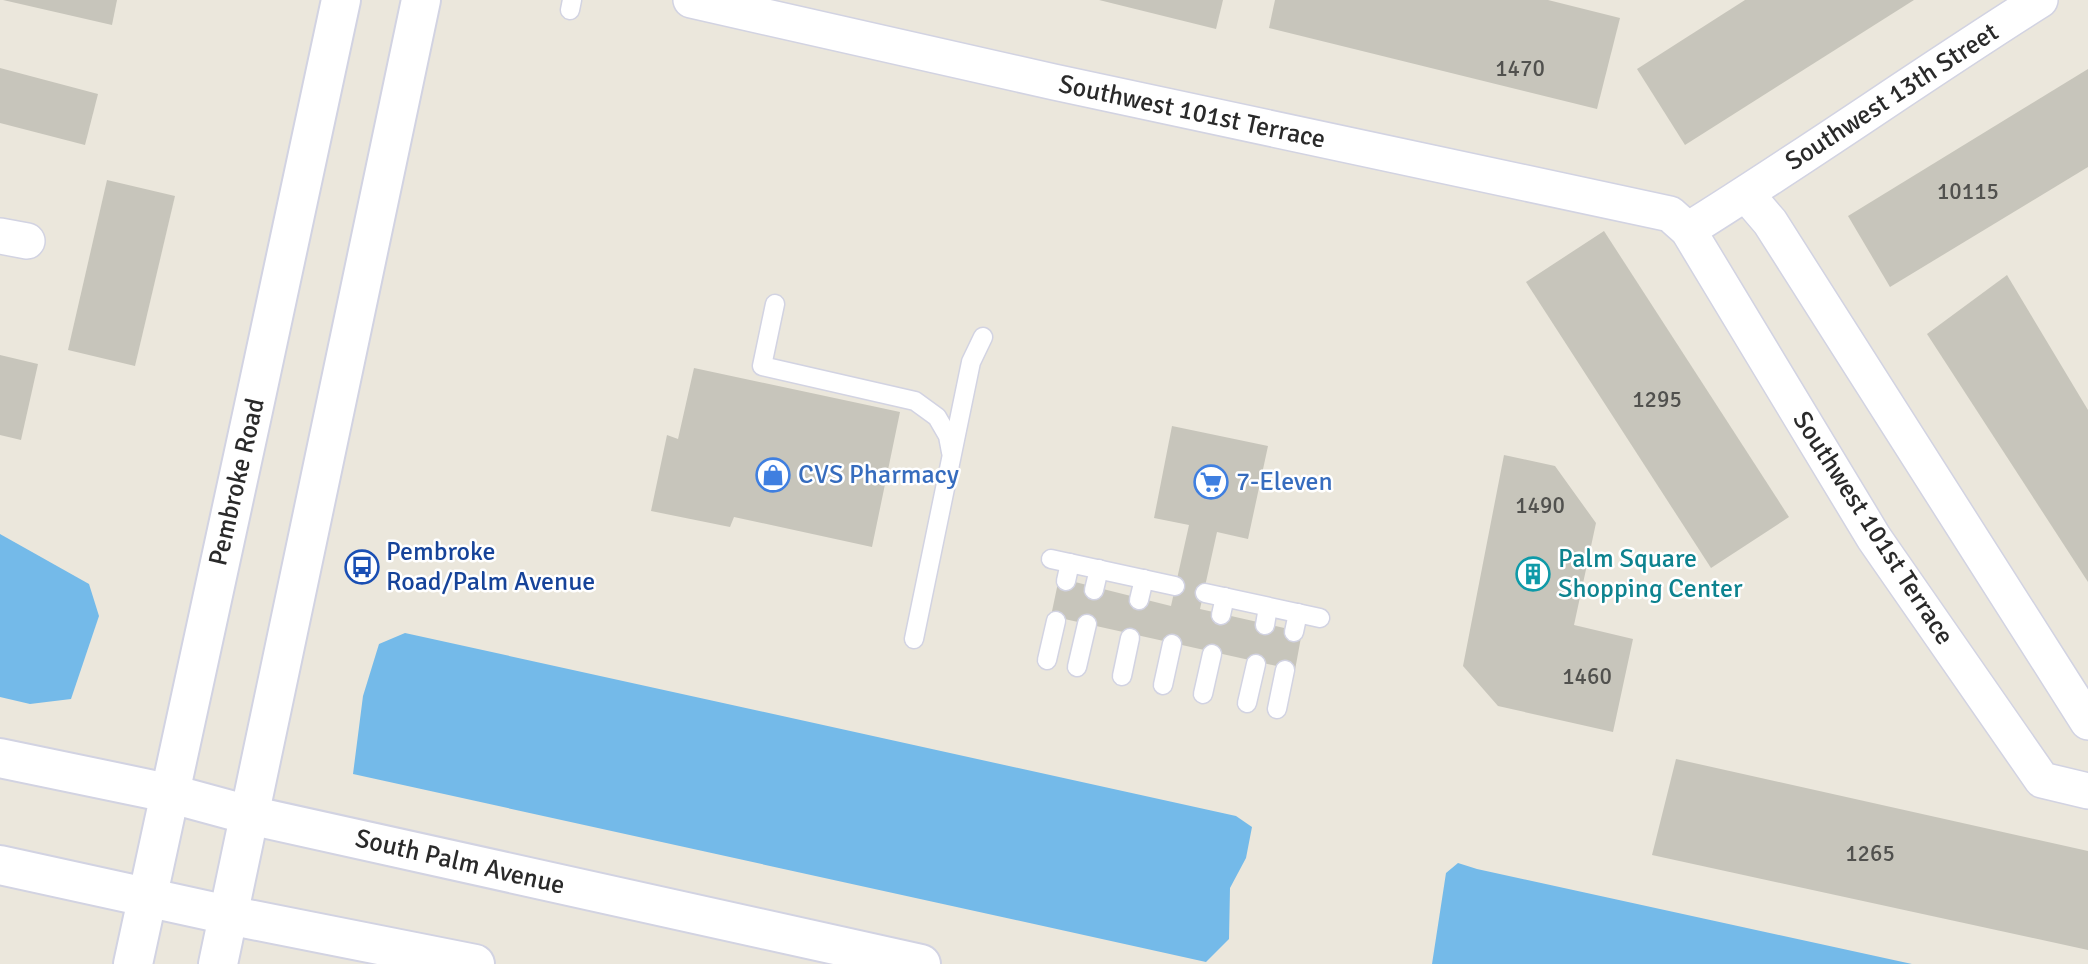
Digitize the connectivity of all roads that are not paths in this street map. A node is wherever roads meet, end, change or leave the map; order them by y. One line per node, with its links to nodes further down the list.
1 (341, 0): 40 (main road, Pembroke Road)
2 (421, 0): 41 (main road)
3 (691, 0): 6 (street, Southwest 101st Terrace)
4 (2040, 0): 5 (street, Southwest 13th Street)
5 (1746, 194): 6 (street); 37 (street)
6 (1688, 230): 39 (street, Southwest 101st Terrace)
7 (775, 304): 9 (lane)
8 (983, 337): 9 (lane)
9 (952, 459): 25 (lane)
10 (1051, 559): 11 (lane)
11 (1070, 563): 12 (lane); 14 (lane)
12 (1099, 569): 13 (lane); 16 (lane)
13 (1144, 579): 15 (lane); 18 (lane)
14 (1066, 582)
15 (1175, 586)
16 (1094, 590)
17 (1205, 593): 19 (lane)
18 (1139, 600)
19 (1298, 613): 20 (lane); 23 (lane)
20 (1320, 618)
21 (1056, 621): 28 (lane)
22 (1087, 624): 30 (lane)
23 (1294, 632)
24 (1130, 638): 32 (lane)
25 (914, 639)
26 (1172, 644): 33 (lane)
27 (1212, 654): 34 (lane)
28 (1046, 660)
29 (1256, 664): 35 (lane)
30 (1077, 667)
31 (1285, 670): 36 (lane)
32 (1122, 676)
33 (1163, 685)
34 (1203, 694)
35 (1247, 703)
36 (1277, 709)
37 (2088, 722)
38 (0, 758): 40 (main road, South Palm Avenue)
39 (2088, 791)
40 (168, 793): 41 (main road, South Palm Avenue); 43 (main road, Pembroke Road)
41 (249, 815): 44 (main road); 48 (main road, South Palm Avenue)
42 (0, 865): 43 (main road)
43 (147, 898): 44 (main road); 45 (main road, Pembroke Road)
44 (228, 915): 46 (main road); 47 (main road)
45 (133, 964)
46 (218, 964)
47 (475, 964)
48 (921, 964)

